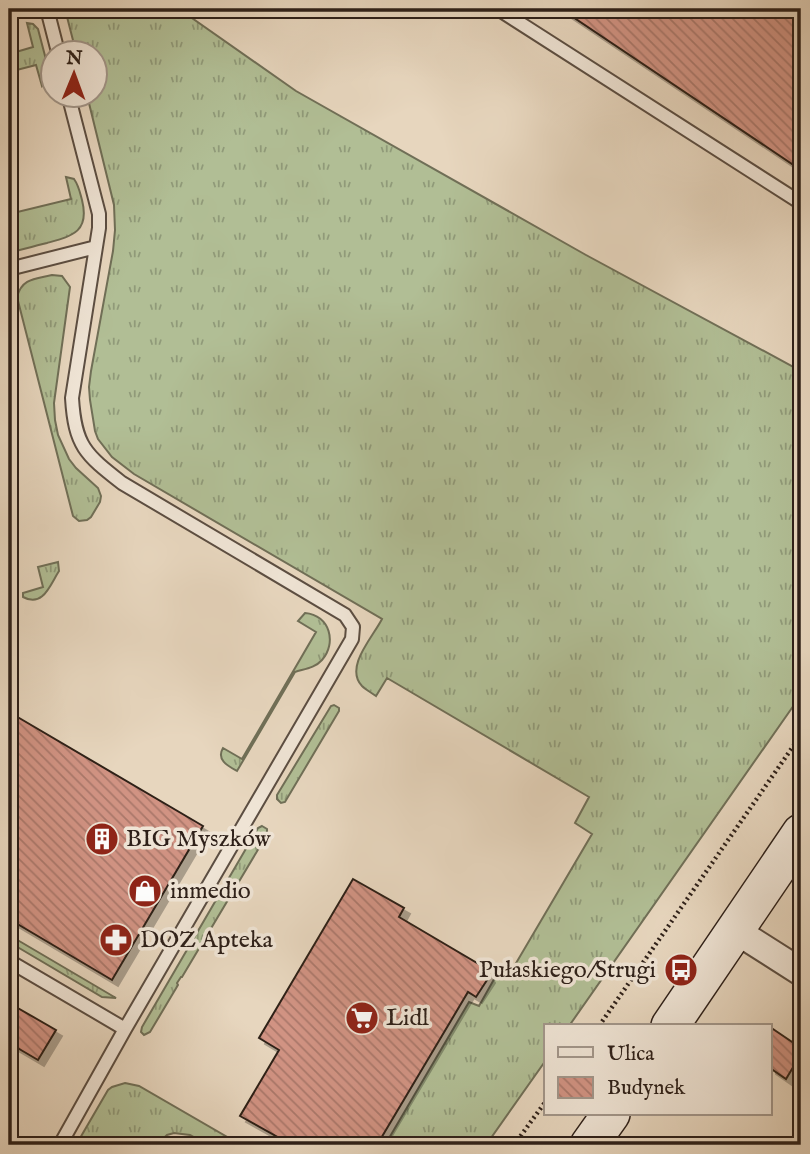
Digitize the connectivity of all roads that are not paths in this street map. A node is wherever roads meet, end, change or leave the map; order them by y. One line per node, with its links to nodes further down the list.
1 (47, 9): 3 (lane)
2 (498, 9): 5 (lane)
3 (54, 38)
4 (72, 108): 6 (lane)
5 (801, 203)
6 (96, 247): 7 (lane); 13 (lane)
7 (9, 269)
8 (801, 833): 9 (main road)
9 (735, 930): 11 (street); 12 (main road)
10 (9, 961): 13 (lane)
11 (801, 972)
12 (671, 1024)
13 (125, 1030): 15 (lane)
14 (610, 1116): 16 (main road)
15 (60, 1145)
16 (589, 1145)

